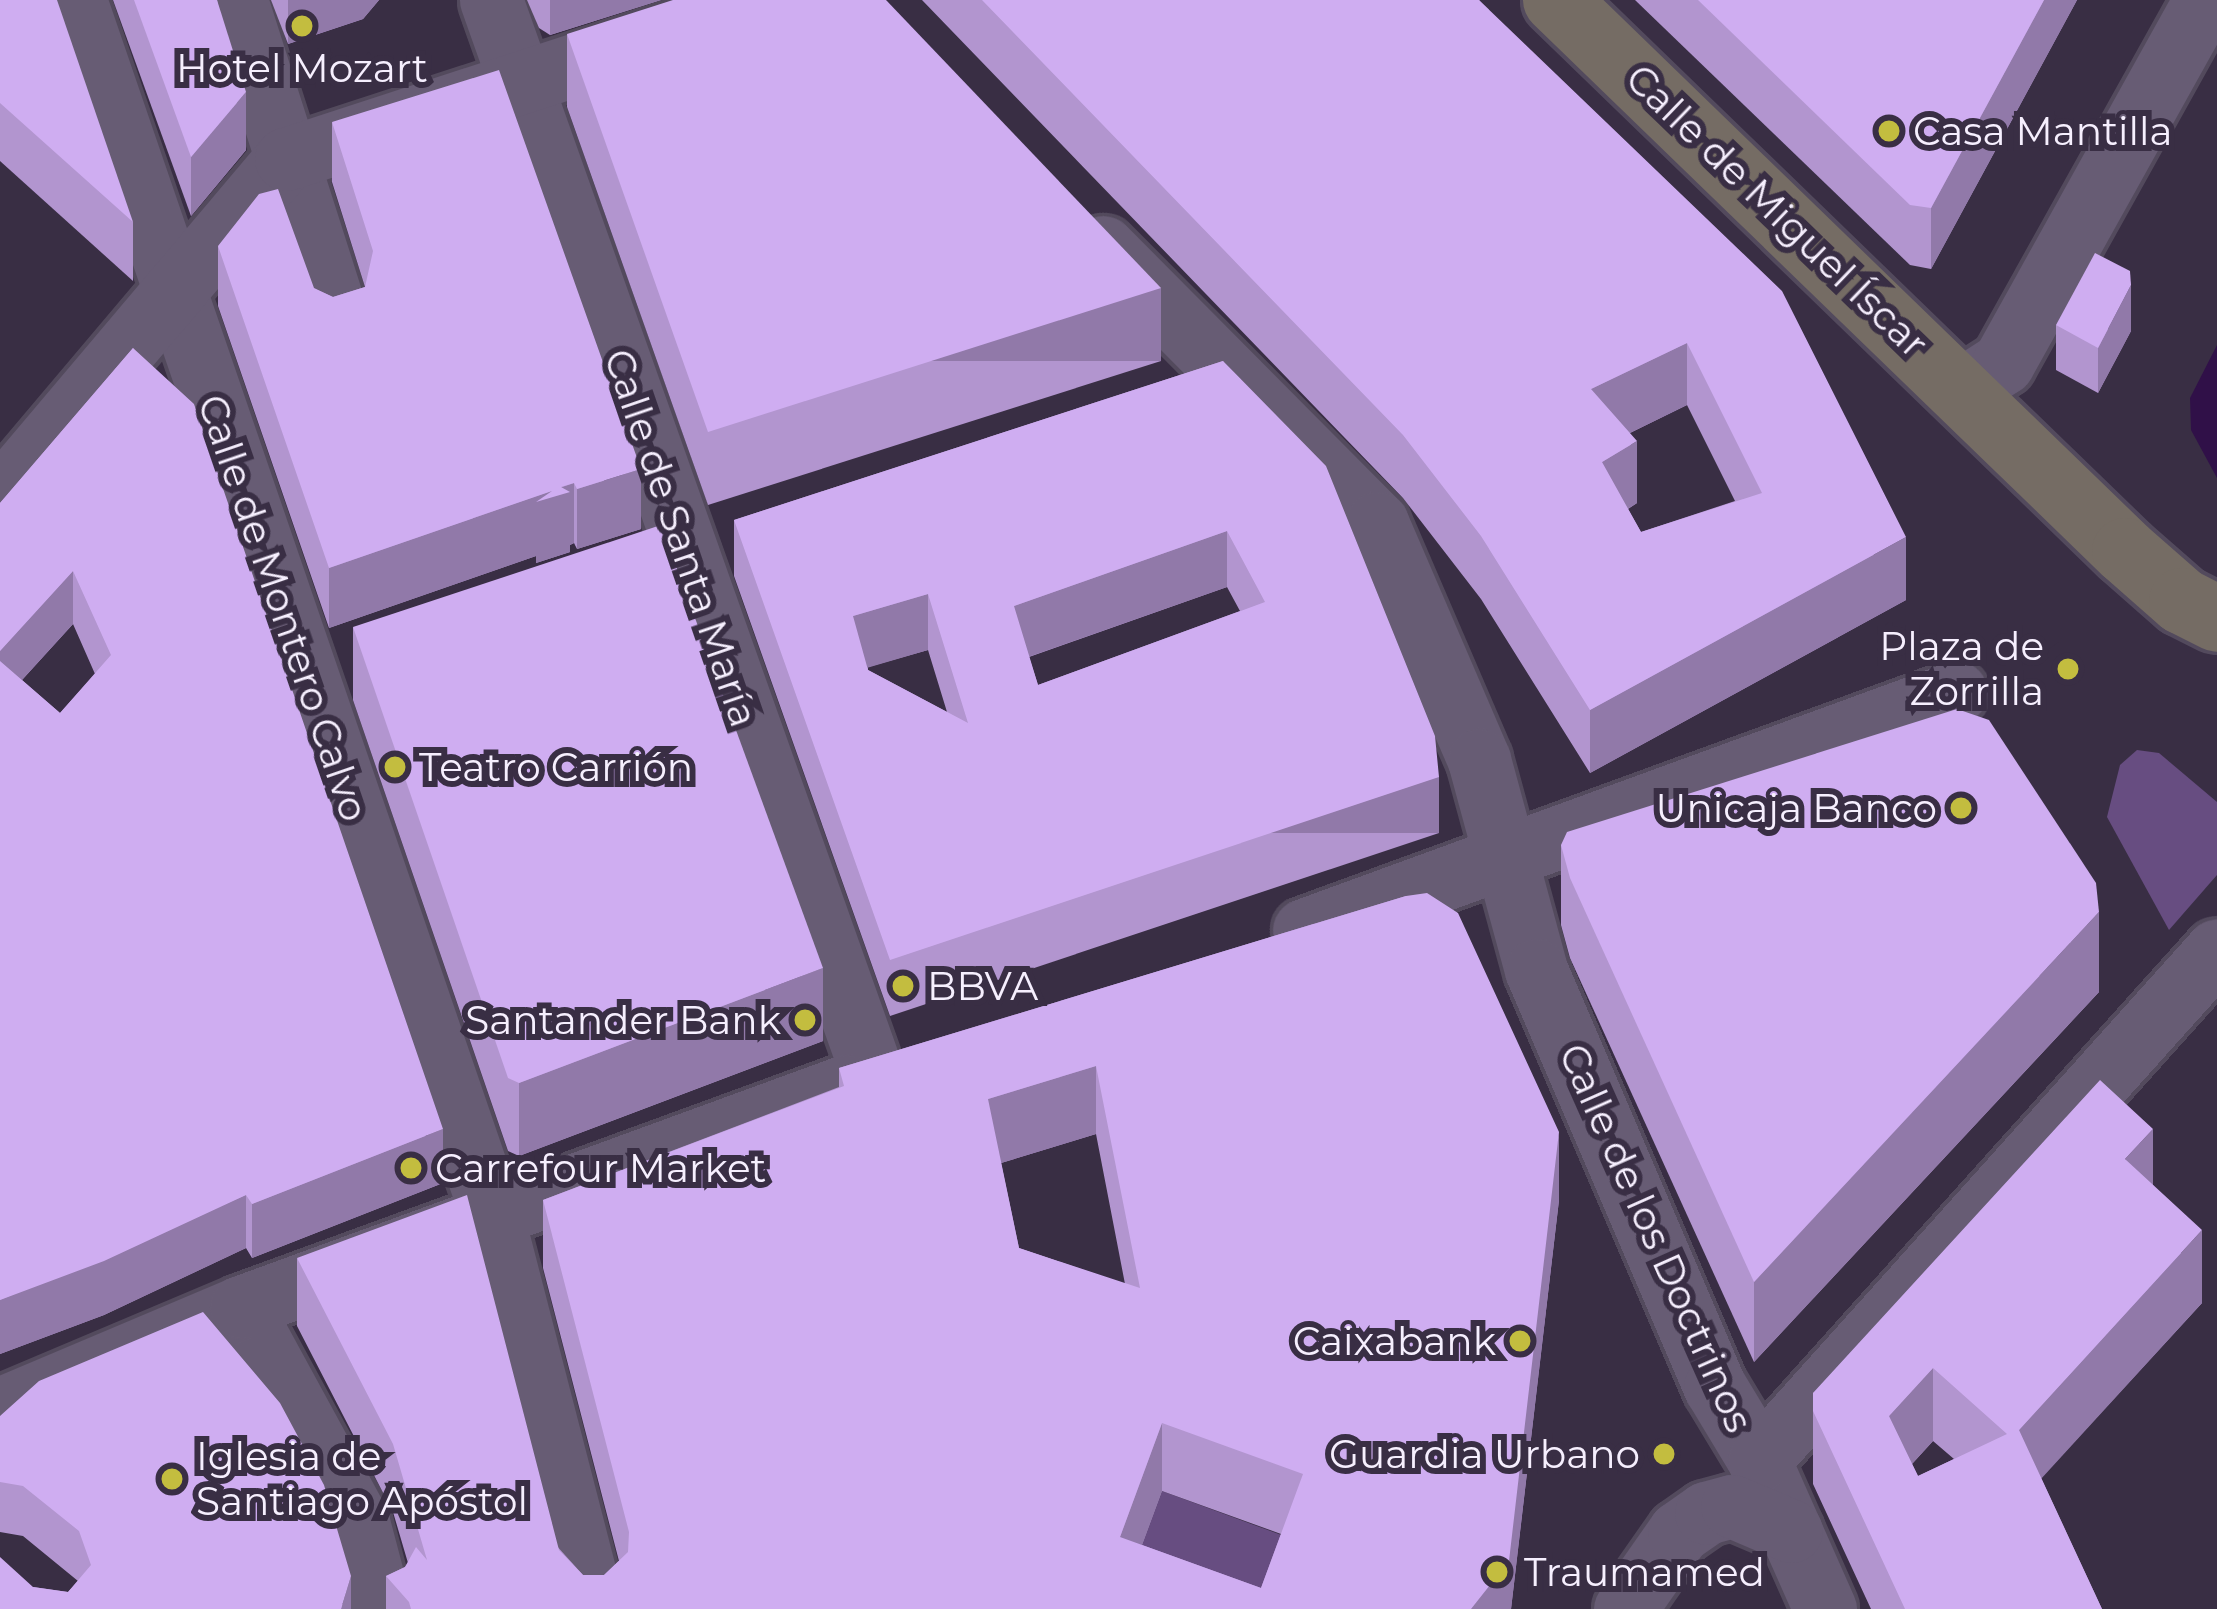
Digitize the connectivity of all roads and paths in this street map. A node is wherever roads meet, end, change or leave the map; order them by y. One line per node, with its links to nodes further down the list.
1 (75, 0): 10 (street, Calle de Montero Calvo)
2 (236, 0): 8 (street)
3 (491, 0): 7 (street, Calle de Santa María)
4 (774, 0): 7 (street)
5 (1556, 0): 14 (street, Calle de Miguel Íscar)
6 (2205, 0): 14 (street)
7 (521, 80): 8 (street); 17 (street, Calle de Santa María)
8 (286, 159): 10 (street); 11 (street)
9 (1063, 206): 12 (street, Calle de los Doctrinos)
10 (175, 294): 15 (street); 20 (street, Calle de Montero Calvo)
11 (339, 322)
12 (1229, 377): 13 (street); 22 (street, Calle de los Doctrinos)
13 (1161, 399)
14 (1981, 404): 18 (street)
15 (0, 497)
16 (753, 530): 17 (street)
17 (663, 559): 26 (street, Calle de Santa María)
18 (2217, 619)
19 (372, 653): 20 (street)
20 (305, 675): 27 (street, Calle de Montero Calvo)
21 (1956, 692): 22 (street)
22 (1501, 862): 24 (street); 30 (street, Calle de los Doctrinos)
23 (2217, 950): 30 (street)
24 (1243, 952)
25 (939, 1055): 26 (street)
26 (873, 1076): 27 (street)
27 (492, 1215): 28 (street); 33 (street, Calle de Montero Calvo)
28 (241, 1307): 29 (street); 32 (street)
29 (0, 1409)
30 (1759, 1460): 31 (street, Calle de los Doctrinos)
31 (1791, 1531): 34 (street); 35 (street, Calle de los Doctrinos)
32 (381, 1609)
33 (594, 1609)
34 (1624, 1609)
35 (1826, 1609)

